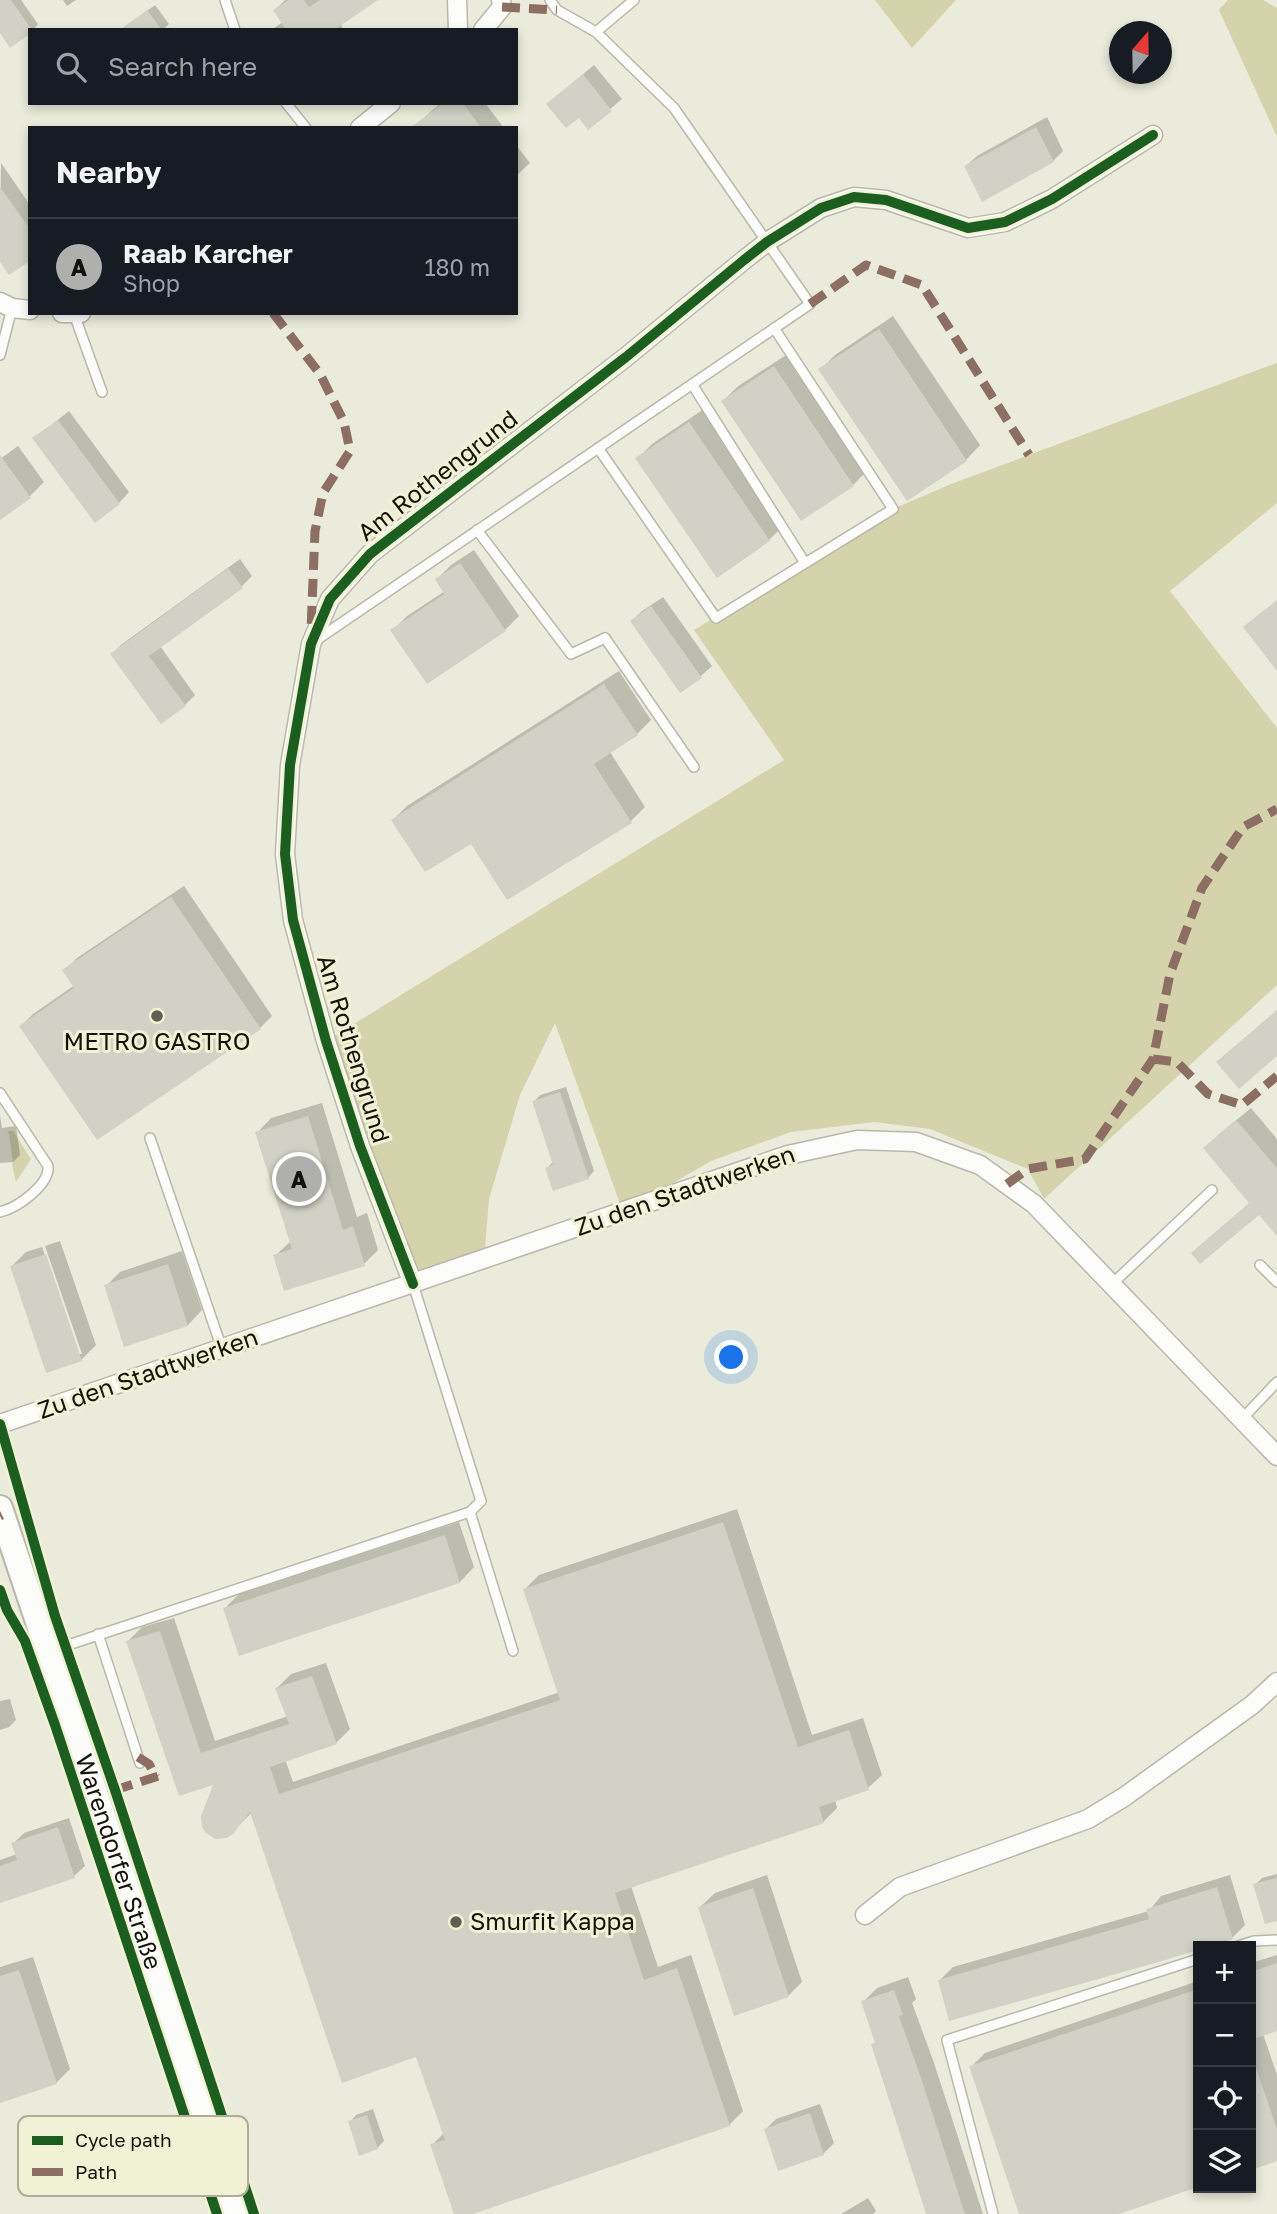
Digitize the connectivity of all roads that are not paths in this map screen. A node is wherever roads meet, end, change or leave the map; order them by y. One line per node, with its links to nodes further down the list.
1 (225, 0): 6 (lane)
2 (457, 0): 7 (street)
3 (501, 0): 8 (street)
4 (550, 0): 9 (lane)
5 (634, 0): 9 (lane)
6 (235, 28)
7 (458, 28)
8 (485, 28)
9 (596, 32): 15 (lane)
10 (288, 105): 12 (lane)
11 (389, 105): 13 (street)
12 (304, 126)
13 (362, 126)
14 (1153, 135): 15 (street, Am Rothengrund)
15 (767, 242): 18 (lane); 25 (street, Am Rothengrund)
16 (14, 307): 19 (lane)
17 (72, 315): 21 (lane)
18 (774, 328): 20 (lane); 24 (lane)
19 (0, 355)
20 (692, 384): 22 (lane); 24 (lane)
21 (102, 392)
22 (598, 448): 23 (lane); 24 (lane)
23 (477, 530): 25 (lane); 26 (lane)
24 (805, 563)
25 (311, 644): 33 (street, Am Rothengrund)
26 (694, 767)
27 (0, 1093): 30 (lane)
28 (150, 1138): 35 (lane)
29 (1212, 1190): 34 (lane)
30 (0, 1212)
31 (1260, 1265): 32 (lane)
32 (1277, 1282)
33 (413, 1284): 34 (street, Zu den Stadtwerken); 35 (street, Zu den Stadtwerken); 41 (lane)
34 (1112, 1284): 37 (street, Zu den Stadtwerken)
35 (222, 1349): 38 (street, Zu den Stadtwerken)
36 (1277, 1382): 37 (lane)
37 (1242, 1419): 39 (street, Zu den Stadtwerken)
38 (0, 1424)
39 (1277, 1456)
40 (0, 1508): 43 (main road, Warendorfer Straße)
41 (470, 1512): 42 (lane); 44 (lane)
42 (98, 1634): 43 (lane); 46 (lane)
43 (48, 1651): 51 (main road, Warendorfer Straße)
44 (513, 1651)
45 (1277, 1682): 47 (street)
46 (140, 1763)
47 (865, 1915)
48 (1277, 1940): 49 (lane)
49 (1254, 1941)
50 (1193, 1961): 54 (lane)
51 (203, 2116)
52 (230, 2196): 53 (main road, Warendorfer Straße)
53 (236, 2214)
54 (993, 2214)

